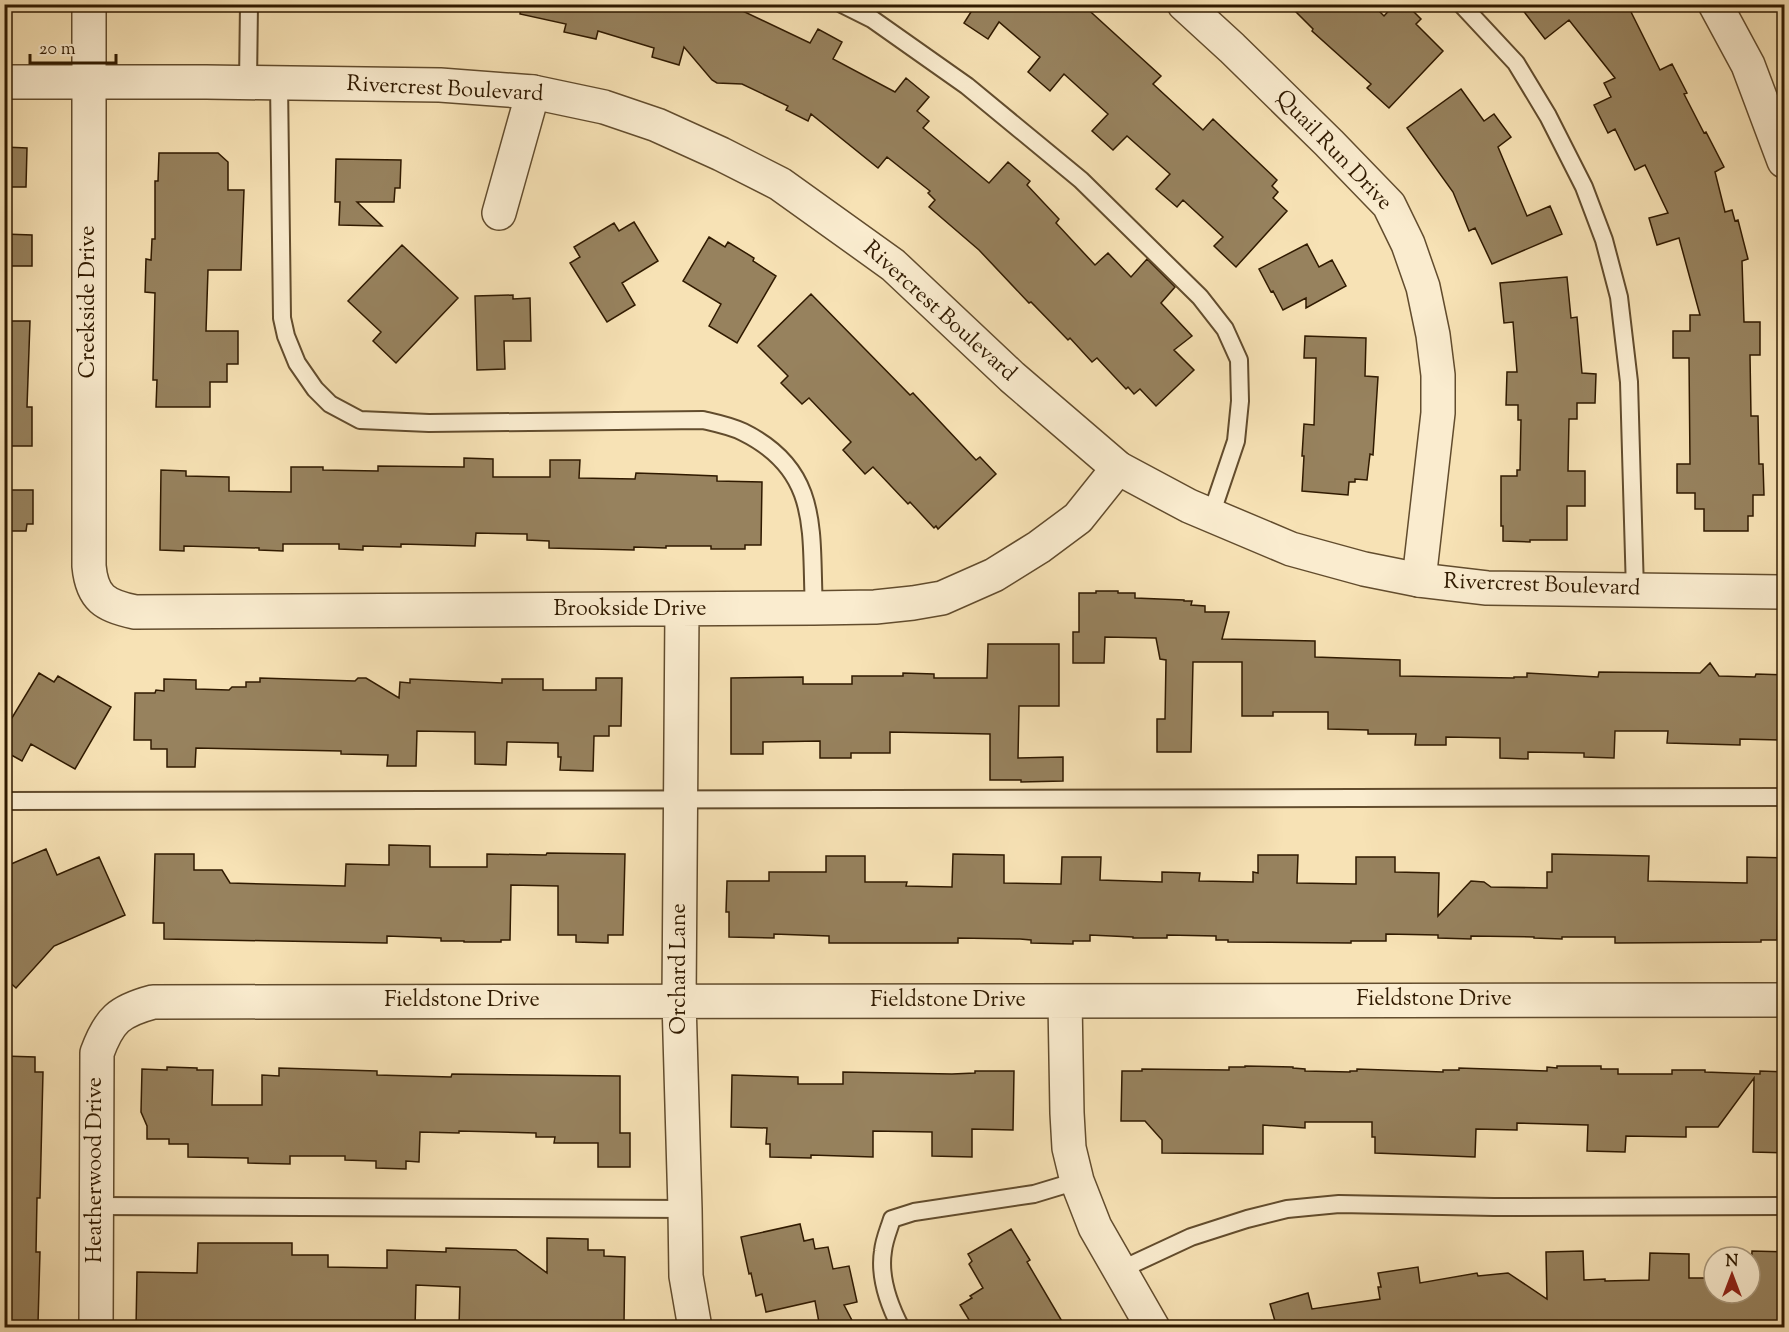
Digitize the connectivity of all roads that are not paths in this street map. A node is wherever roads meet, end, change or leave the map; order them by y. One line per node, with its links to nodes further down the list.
1 (89, 4): 8 (street, Creekside Drive)
2 (249, 4): 9 (lane)
3 (842, 4): 14 (lane)
4 (1184, 4): 15 (street, Quail Run Drive)
5 (1461, 4): 16 (lane)
6 (1715, 4): 11 (street)
7 (4, 82): 8 (street, Rivercrest Boulevard)
8 (89, 83): 9 (street, Rivercrest Boulevard); 18 (street, Creekside Drive)
9 (264, 83): 10 (street, Rivercrest Boulevard); 19 (lane)
10 (533, 92): 12 (street); 13 (street, Rivercrest Boulevard)
11 (1785, 161)
12 (499, 213)
13 (1118, 468): 14 (street, Rivercrest Boulevard); 19 (street, Brookside Drive)
14 (1211, 515): 15 (street, Rivercrest Boulevard)
15 (1419, 580): 16 (street, Rivercrest Boulevard)
16 (1635, 591): 17 (street, Rivercrest Boulevard)
17 (1785, 592)
18 (99, 597): 20 (street, Brookside Drive)
19 (814, 608): 20 (street, Brookside Drive)
20 (682, 610): 22 (street, Orchard Lane)
21 (1785, 797): 22 (lane)
22 (680, 798): 23 (lane); 26 (street, Orchard Lane)
23 (4, 801)
24 (1065, 1000): 25 (street, Fieldstone Drive); 26 (street, Fieldstone Drive); 28 (street)
25 (1785, 1000)
26 (679, 1001): 27 (street, Fieldstone Drive); 31 (street, Orchard Lane)
27 (116, 1018): 29 (street, Heatherwood Drive)
28 (1077, 1181): 32 (street); 35 (lane)
29 (96, 1206): 31 (lane); 33 (street, Heatherwood Drive)
30 (1785, 1206): 32 (lane)
31 (686, 1209): 34 (street, Orchard Lane)
32 (1120, 1270): 36 (street)
33 (96, 1328)
34 (695, 1328)
35 (901, 1328)
36 (1153, 1328)

